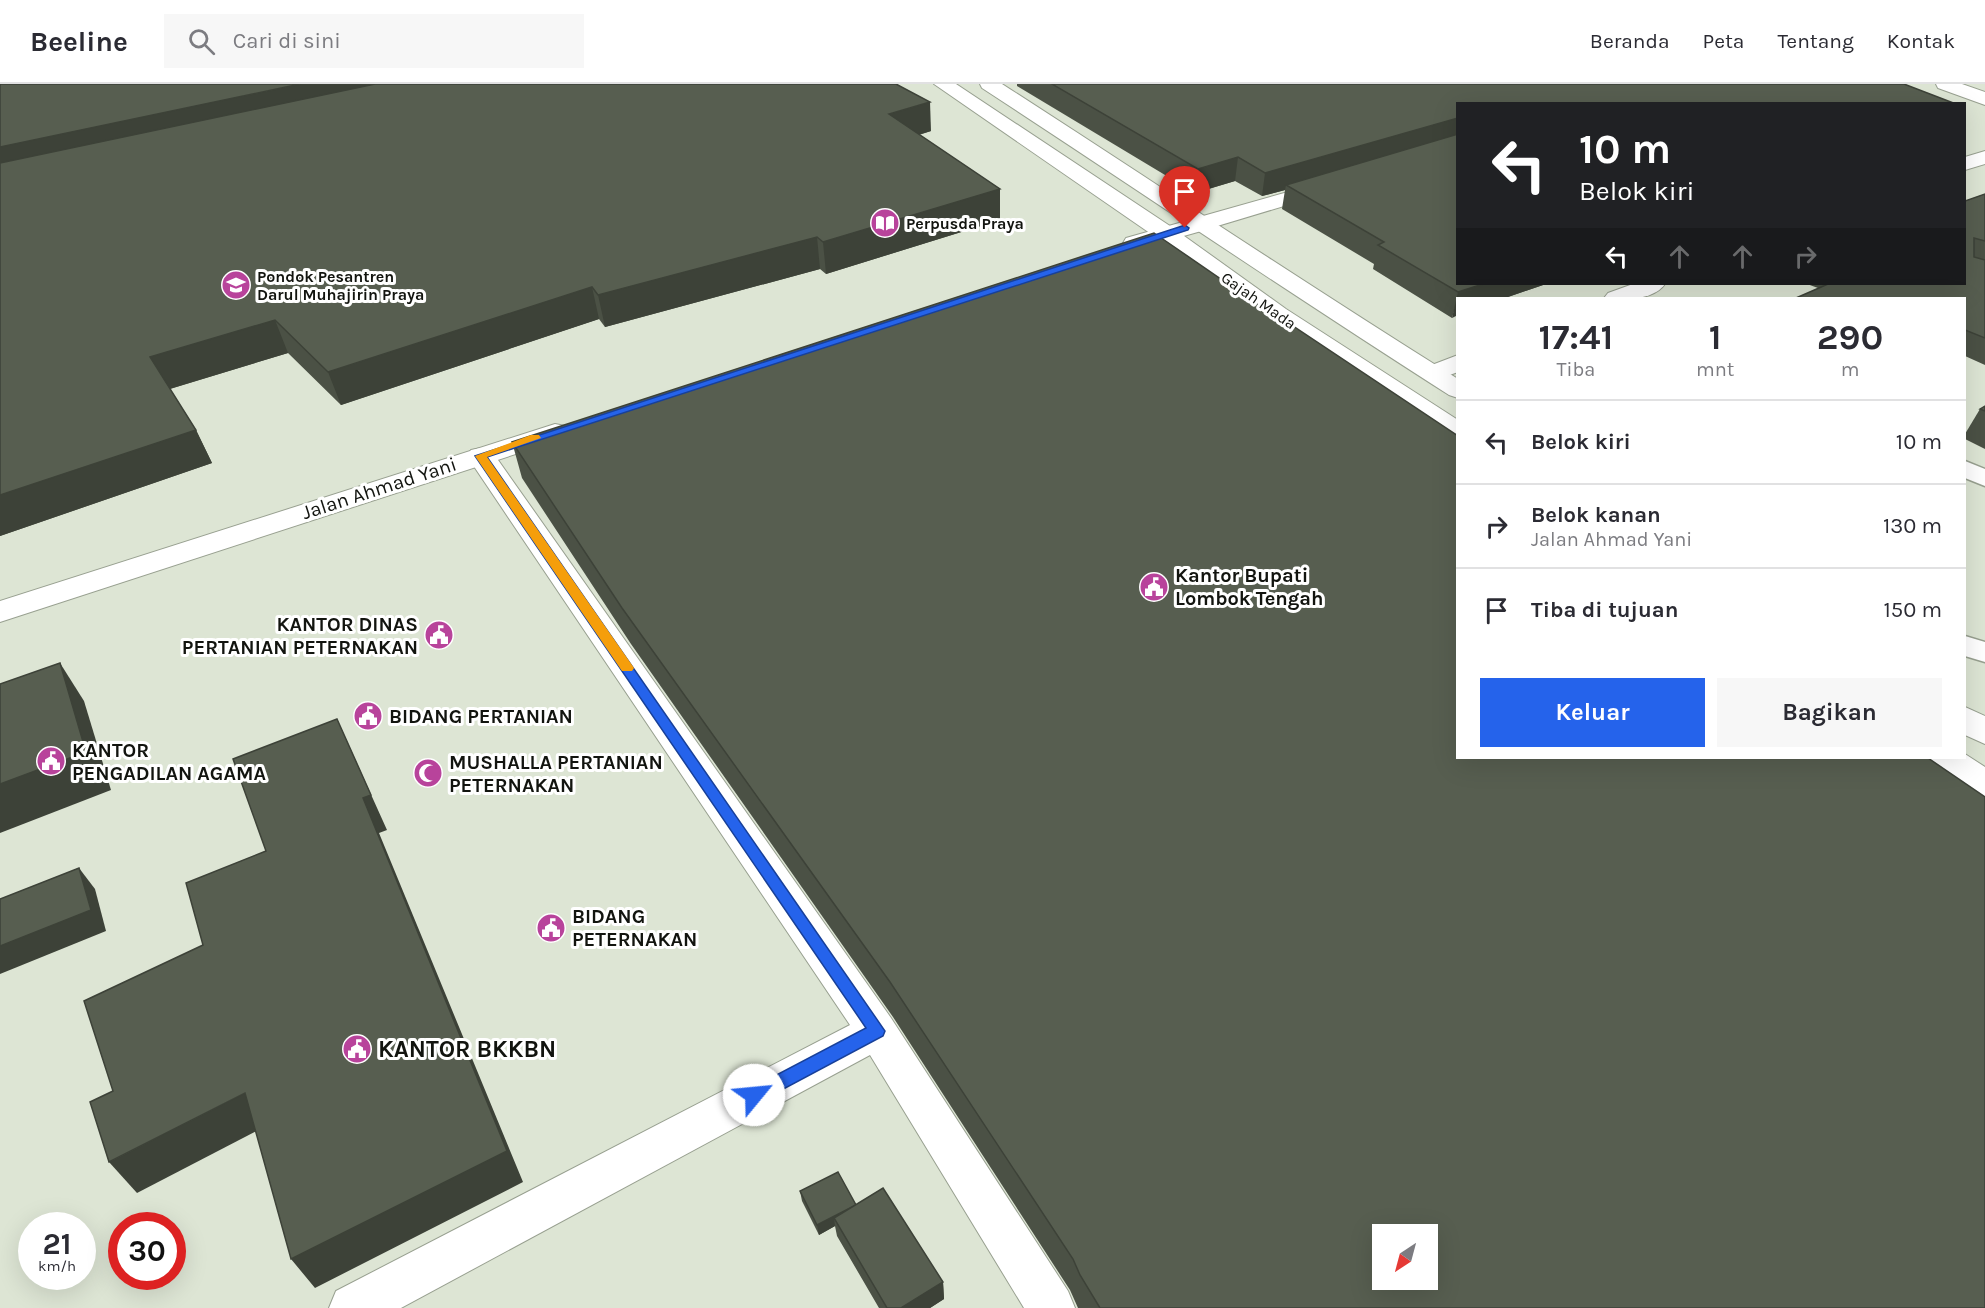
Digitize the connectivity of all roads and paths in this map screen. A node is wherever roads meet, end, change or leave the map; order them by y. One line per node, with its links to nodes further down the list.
1 (943, 84): 9 (street, Gajah Mada)
2 (989, 84): 8 (street, Gajah Mada)
3 (1945, 84): 4 (street)
4 (1985, 99)
5 (1985, 157): 6 (street)
6 (1966, 164)
7 (1348, 181): 8 (street)
8 (1204, 223): 9 (street); 16 (street, Gajah Mada)
9 (1165, 233): 10 (street); 13 (street, Gajah Mada)
10 (1109, 251)
11 (1650, 285): 12 (street)
12 (1619, 297)
13 (1294, 325): 14 (lane); 19 (street, Gajah Mada)
14 (1268, 336)
15 (1456, 364): 16 (street)
16 (1433, 374): 17 (street, Gajah Mada)
17 (1456, 389)
18 (583, 422): 20 (street, Jalan Ahmad Yani)
19 (1456, 431)
20 (481, 456): 23 (street, Jalan Ahmad Yani); 30 (street)
21 (1966, 469): 22 (lane)
22 (1985, 479)
23 (0, 612)
24 (1966, 645): 25 (lane)
25 (1985, 653)
26 (1966, 720): 27 (street)
27 (1985, 732)
28 (1947, 759): 29 (street)
29 (1985, 784)
30 (877, 1031): 31 (street); 32 (street)
31 (363, 1306)
32 (1051, 1308)

